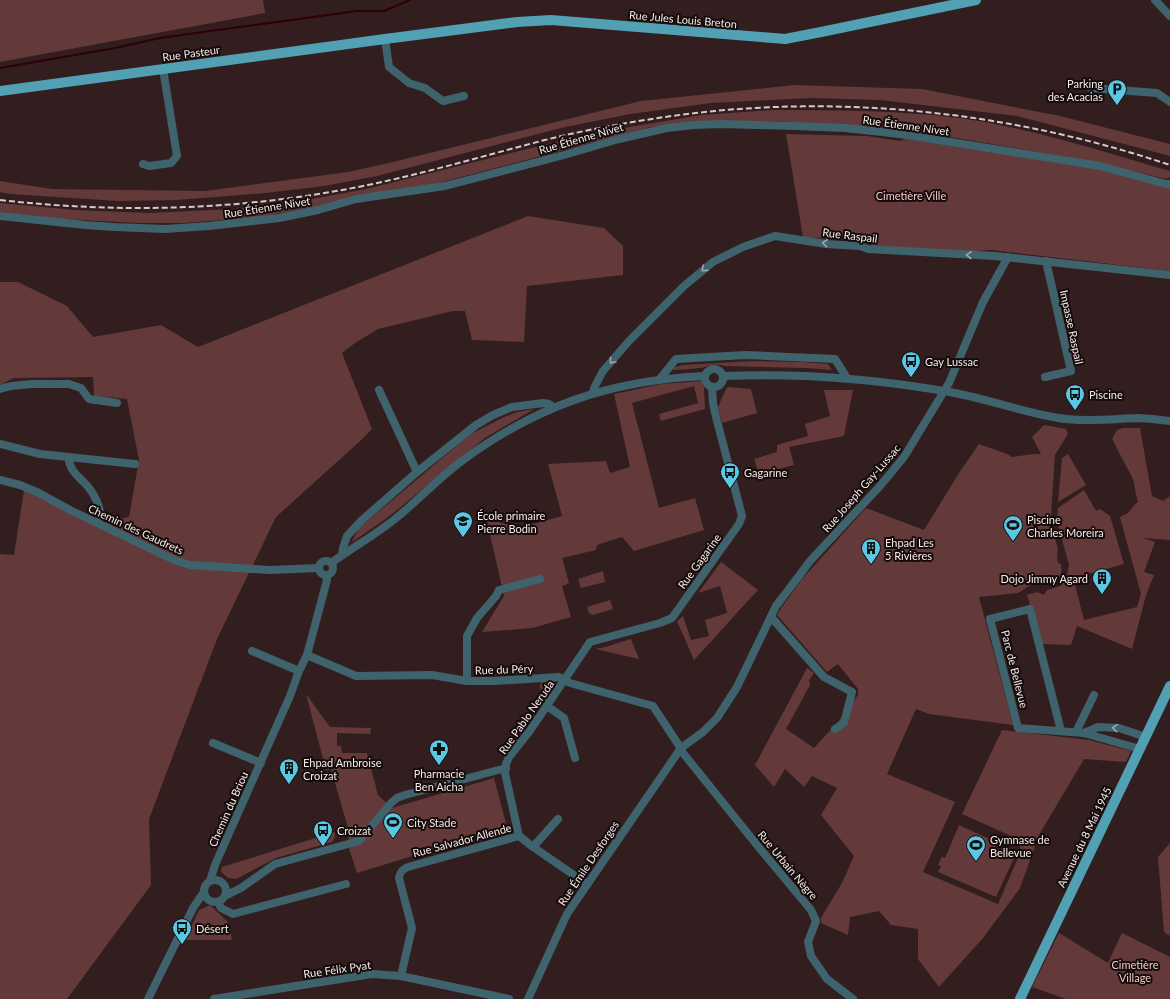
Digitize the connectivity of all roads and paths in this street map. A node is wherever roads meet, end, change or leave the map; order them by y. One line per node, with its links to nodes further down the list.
1 (976, 0): 4 (main road, Rue Jules Louis Breton)
2 (1155, 0): 3 (street)
3 (1170, 16)
4 (385, 39): 5 (main road, Rue Pasteur); 8 (street)
5 (163, 69): 7 (main road, Rue Pasteur); 10 (street)
6 (1091, 88): 9 (street)
7 (0, 91)
8 (464, 96)
9 (1170, 102)
10 (143, 164)
11 (1170, 184): 12 (street, Rue Étienne Nivet)
12 (0, 216)
13 (1008, 257): 14 (street, Rue Raspail); 24 (street, Rue Joseph Gay-Lussac); 25 (street, Rue Raspail, one-way to 25)
14 (1046, 262): 15 (street, Rue Raspail); 18 (street, Impasse Raspail)
15 (1170, 275)
16 (705, 376): 17 (street); 20 (street); 21 (street)
17 (723, 376): 19 (street); 21 (street)
18 (1044, 377)
19 (847, 378): 20 (street); 24 (street)
20 (659, 380): 25 (street)
21 (712, 387): 45 (street, Rue Gagarine)
22 (0, 389): 26 (street)
23 (379, 390): 32 (street)
24 (945, 392): 28 (street); 40 (street, Rue Joseph Gay-Lussac)
25 (593, 393): 27 (street)
26 (117, 402)
27 (553, 407): 32 (street); 35 (street)
28 (1170, 420)
29 (0, 444): 30 (street)
30 (69, 457): 31 (street); 34 (street)
31 (135, 464)
32 (417, 472): 35 (street)
33 (0, 480): 34 (street, Chemin des Gaudrets)
34 (98, 524): 37 (street, Chemin des Gaudrets)
35 (342, 555): 36 (street)
36 (331, 564): 37 (street); 38 (street)
37 (319, 568): 38 (street)
38 (326, 578): 42 (street, Chemin du Briou)
39 (540, 579): 44 (street)
40 (770, 617): 49 (street); 54 (street, Rue Joseph Gay-Lussac)
41 (252, 651): 43 (street)
42 (307, 655): 43 (street, Chemin du Briou); 44 (street, Rue du Péry)
43 (299, 672): 57 (street, Chemin du Briou)
44 (467, 681): 45 (street, Rue du Péry)
45 (564, 681): 48 (street, Rue Pablo Neruda); 54 (street, Rue du Péry)
46 (1170, 686): 52 (main road, Avenue du 8 Mai 1945)
47 (1094, 695): 51 (street)
48 (547, 706): 56 (street); 58 (street, Rue Pablo Neruda)
49 (835, 729)
50 (1061, 731): 50 (street, Parc de Bellevue); 51 (street, Parc de Bellevue)
51 (1080, 732): 52 (street, Parc de Bellevue, one-way to 51); 55 (street, Parc de Bellevue)
52 (1146, 737): 55 (main road, Avenue du 8 Mai 1945)
53 (212, 743): 57 (street, Chemin du Briou)
54 (680, 748): 64 (street, Rue Émile Desforges); 75 (street, Rue Urbain Nègre)
55 (1140, 749): 76 (main road, Avenue du 8 Mai 1945)
56 (575, 758)
57 (261, 763): 62 (street, Chemin du Briou)
58 (506, 769): 60 (street, Rue Pablo Neruda); 66 (street)
59 (558, 819): 61 (street)
60 (520, 836): 61 (street, Rue Salvador Allende); 70 (street, Rue Salvador Allende)
61 (534, 847): 64 (street, Rue Salvador Allende)
62 (214, 880): 65 (street); 67 (street)
63 (346, 884): 69 (street)
64 (587, 884): 74 (street, Rue Émile Desforges)
65 (225, 885): 66 (street); 68 (street)
66 (241, 888): 68 (street)
67 (206, 895): 69 (street); 71 (street)
68 (225, 896): 69 (street)
69 (218, 902)
70 (401, 976): 72 (street, Rue Félix Pyat); 73 (street, Rue Félix Pyat)
71 (148, 999)
72 (214, 999)
73 (509, 999)
74 (528, 999)
75 (853, 999)
76 (1020, 999)

